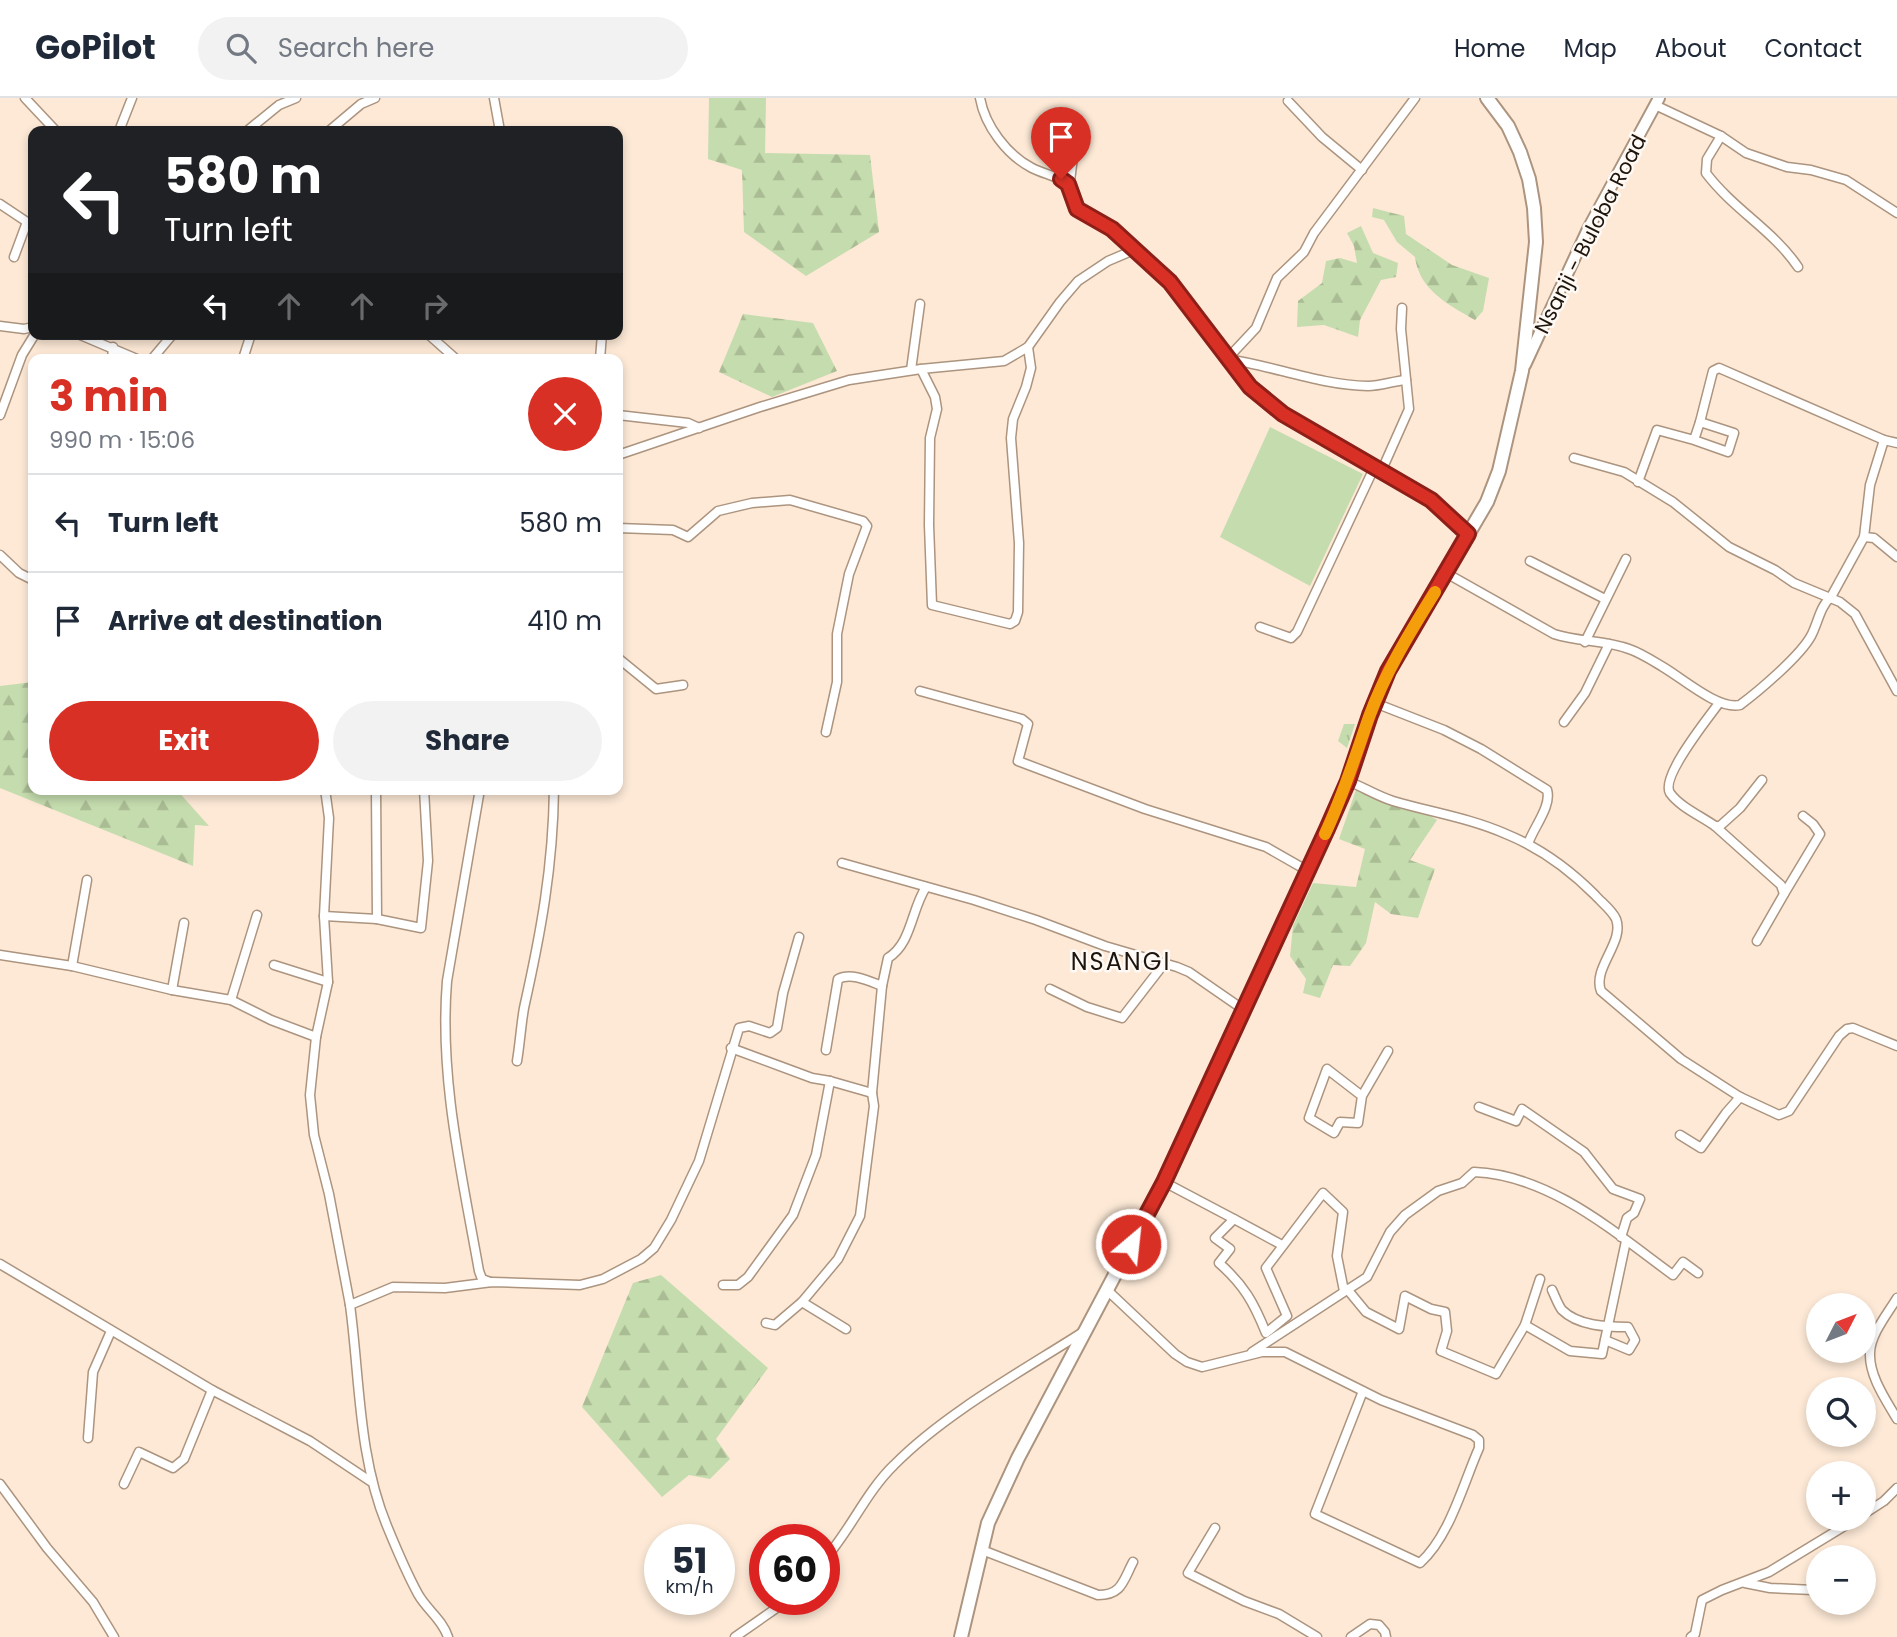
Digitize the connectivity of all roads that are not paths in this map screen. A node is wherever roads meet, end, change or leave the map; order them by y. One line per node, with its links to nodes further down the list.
1 (25, 98): 11 (street)
2 (132, 98): 12 (street)
3 (296, 98): 13 (street)
4 (375, 98): 14 (street)
5 (494, 98): 15 (street)
6 (980, 98): 19 (street)
7 (1415, 98): 18 (street)
8 (1487, 98): 46 (main road)
9 (1287, 101): 18 (street)
10 (1657, 101): 16 (street); 46 (main road, Nsanji - Buloba Road)
11 (51, 126)
12 (123, 126)
13 (253, 126)
14 (335, 126)
15 (499, 126)
16 (1721, 136): 21 (street); 26 (street)
17 (1073, 157): 19 (street)
18 (1362, 170): 43 (street)
19 (1068, 184): 24 (street)
20 (0, 204): 22 (street)
21 (1897, 213)
22 (28, 223)
23 (28, 228): 25 (street)
24 (1134, 250): 36 (street); 43 (street)
25 (13, 257)
26 (1798, 267)
27 (920, 304): 45 (street)
28 (1402, 308): 47 (street)
29 (0, 326): 30 (street)
30 (28, 328)
31 (31, 340): 41 (street)
32 (94, 340): 35 (street)
33 (168, 340): 39 (street)
34 (435, 340): 40 (street)
35 (113, 347): 37 (street); 38 (street)
36 (1028, 347): 44 (street); 44 (street)
37 (112, 354)
38 (126, 354)
39 (156, 354)
40 (450, 354)
41 (22, 355): 42 (street); 48 (street)
42 (28, 357)
43 (1227, 359): 47 (street); 57 (street)
44 (921, 369): 45 (street)
45 (911, 370): 51 (street)
46 (1522, 371): 60 (main road)
47 (1406, 380): 57 (street)
48 (0, 415)
49 (623, 416): 51 (street)
50 (1699, 422): 52 (street); 52 (street); 53 (street)
51 (699, 428): 55 (street)
52 (1694, 440): 58 (street)
53 (1884, 440): 54 (street); 61 (street)
54 (1897, 443)
55 (623, 453)
56 (1574, 458): 58 (street)
57 (1377, 470): 60 (street); 70 (street)
58 (1638, 482): 68 (street)
59 (623, 529): 80 (street)
60 (1468, 534): 66 (main road)
61 (1864, 537): 63 (street); 68 (street)
62 (0, 555): 67 (street)
63 (1897, 557)
64 (1626, 559): 69 (street)
65 (1530, 561): 69 (street)
66 (1446, 573): 71 (street); 77 (main road)
67 (28, 578)
68 (1831, 597): 76 (street); 78 (street)
69 (1605, 599): 71 (street)
70 (1260, 627)
71 (1585, 642): 72 (street)
72 (1609, 644): 78 (street); 79 (street)
73 (623, 662): 74 (street)
74 (683, 685)
75 (920, 691): 92 (street)
76 (1897, 691)
77 (1375, 703): 82 (main road); 90 (street)
78 (1719, 703): 89 (street)
79 (1564, 722)
80 (825, 732)
81 (1762, 780): 89 (street)
82 (1348, 781): 90 (street); 92 (main road)
83 (326, 795): 97 (street)
84 (376, 795): 98 (street)
85 (424, 795): 98 (street)
86 (479, 795): 131 (street)
87 (554, 795): 117 (street)
88 (1803, 816): 95 (street)
89 (1715, 825): 95 (street)
90 (1528, 844): 121 (street)
91 (842, 863): 94 (street)
92 (1308, 871): 111 (main road)
93 (87, 880): 105 (street)
94 (926, 887): 104 (street); 107 (street)
95 (1783, 894): 101 (street)
96 (257, 915): 110 (street)
97 (324, 916): 98 (street); 106 (street)
98 (377, 919)
99 (184, 923): 109 (street)
100 (799, 937): 114 (street)
101 (1757, 941)
102 (0, 955): 105 (street)
103 (274, 965): 106 (street)
104 (1163, 965): 108 (street); 111 (street)
105 (72, 966): 109 (street)
106 (328, 982): 112 (street)
107 (882, 986): 115 (street); 119 (street)
108 (1050, 989)
109 (172, 990): 110 (street)
110 (231, 1000): 112 (street)
111 (1244, 1010): 124 (main road)
112 (316, 1037): 138 (street)
113 (1897, 1046): 121 (street)
114 (731, 1048): 118 (street); 131 (street)
115 (826, 1050)
116 (1388, 1051): 120 (street)
117 (517, 1061)
118 (830, 1081): 119 (street); 132 (street)
119 (872, 1093): 137 (street)
120 (1362, 1096): 120 (street)
121 (1740, 1097): 123 (street)
122 (1479, 1107): 126 (street)
123 (1679, 1135)
124 (1164, 1182): 125 (street); 133 (main road)
125 (1234, 1219): 127 (street); 127 (street)
126 (1624, 1239): 129 (street); 134 (street); 141 (street)
127 (1282, 1245): 134 (street)
128 (0, 1265): 143 (street)
129 (1698, 1273)
130 (1540, 1279): 140 (street)
131 (492, 1282): 138 (street)
132 (723, 1285)
133 (1107, 1289): 144 (main road); 146 (street)
134 (1346, 1290): 140 (street); 146 (street)
135 (1552, 1290): 141 (street)
136 (1897, 1298): 149 (street)
137 (802, 1302): 139 (street); 142 (street)
138 (350, 1305): 151 (street)
139 (766, 1323)
140 (1525, 1325): 145 (street)
141 (1608, 1327): 145 (street); 145 (street)
142 (846, 1329)
143 (111, 1331): 147 (street); 150 (street)
144 (1083, 1332): 158 (street); 159 (main road)
145 (1605, 1340)
146 (1250, 1354): 148 (street)
147 (212, 1390): 151 (street); 153 (street)
148 (1363, 1391): 148 (street)
149 (1897, 1419)
150 (88, 1438)
151 (370, 1481): 166 (street)
152 (0, 1484): 165 (street)
153 (124, 1484)
154 (1897, 1488): 155 (street)
155 (1876, 1506)
156 (1215, 1528): 169 (street)
157 (1836, 1531): 161 (street)
158 (840, 1538)
159 (982, 1550): 160 (street); 168 (main road)
160 (1133, 1562)
161 (1745, 1583): 162 (street); 164 (street)
162 (1806, 1590)
163 (768, 1615): 167 (street)
164 (1694, 1636)
165 (114, 1637)
166 (448, 1637)
167 (735, 1637)
168 (961, 1637)
169 (1318, 1637)
170 (1351, 1637): 171 (street)
171 (1385, 1637)

